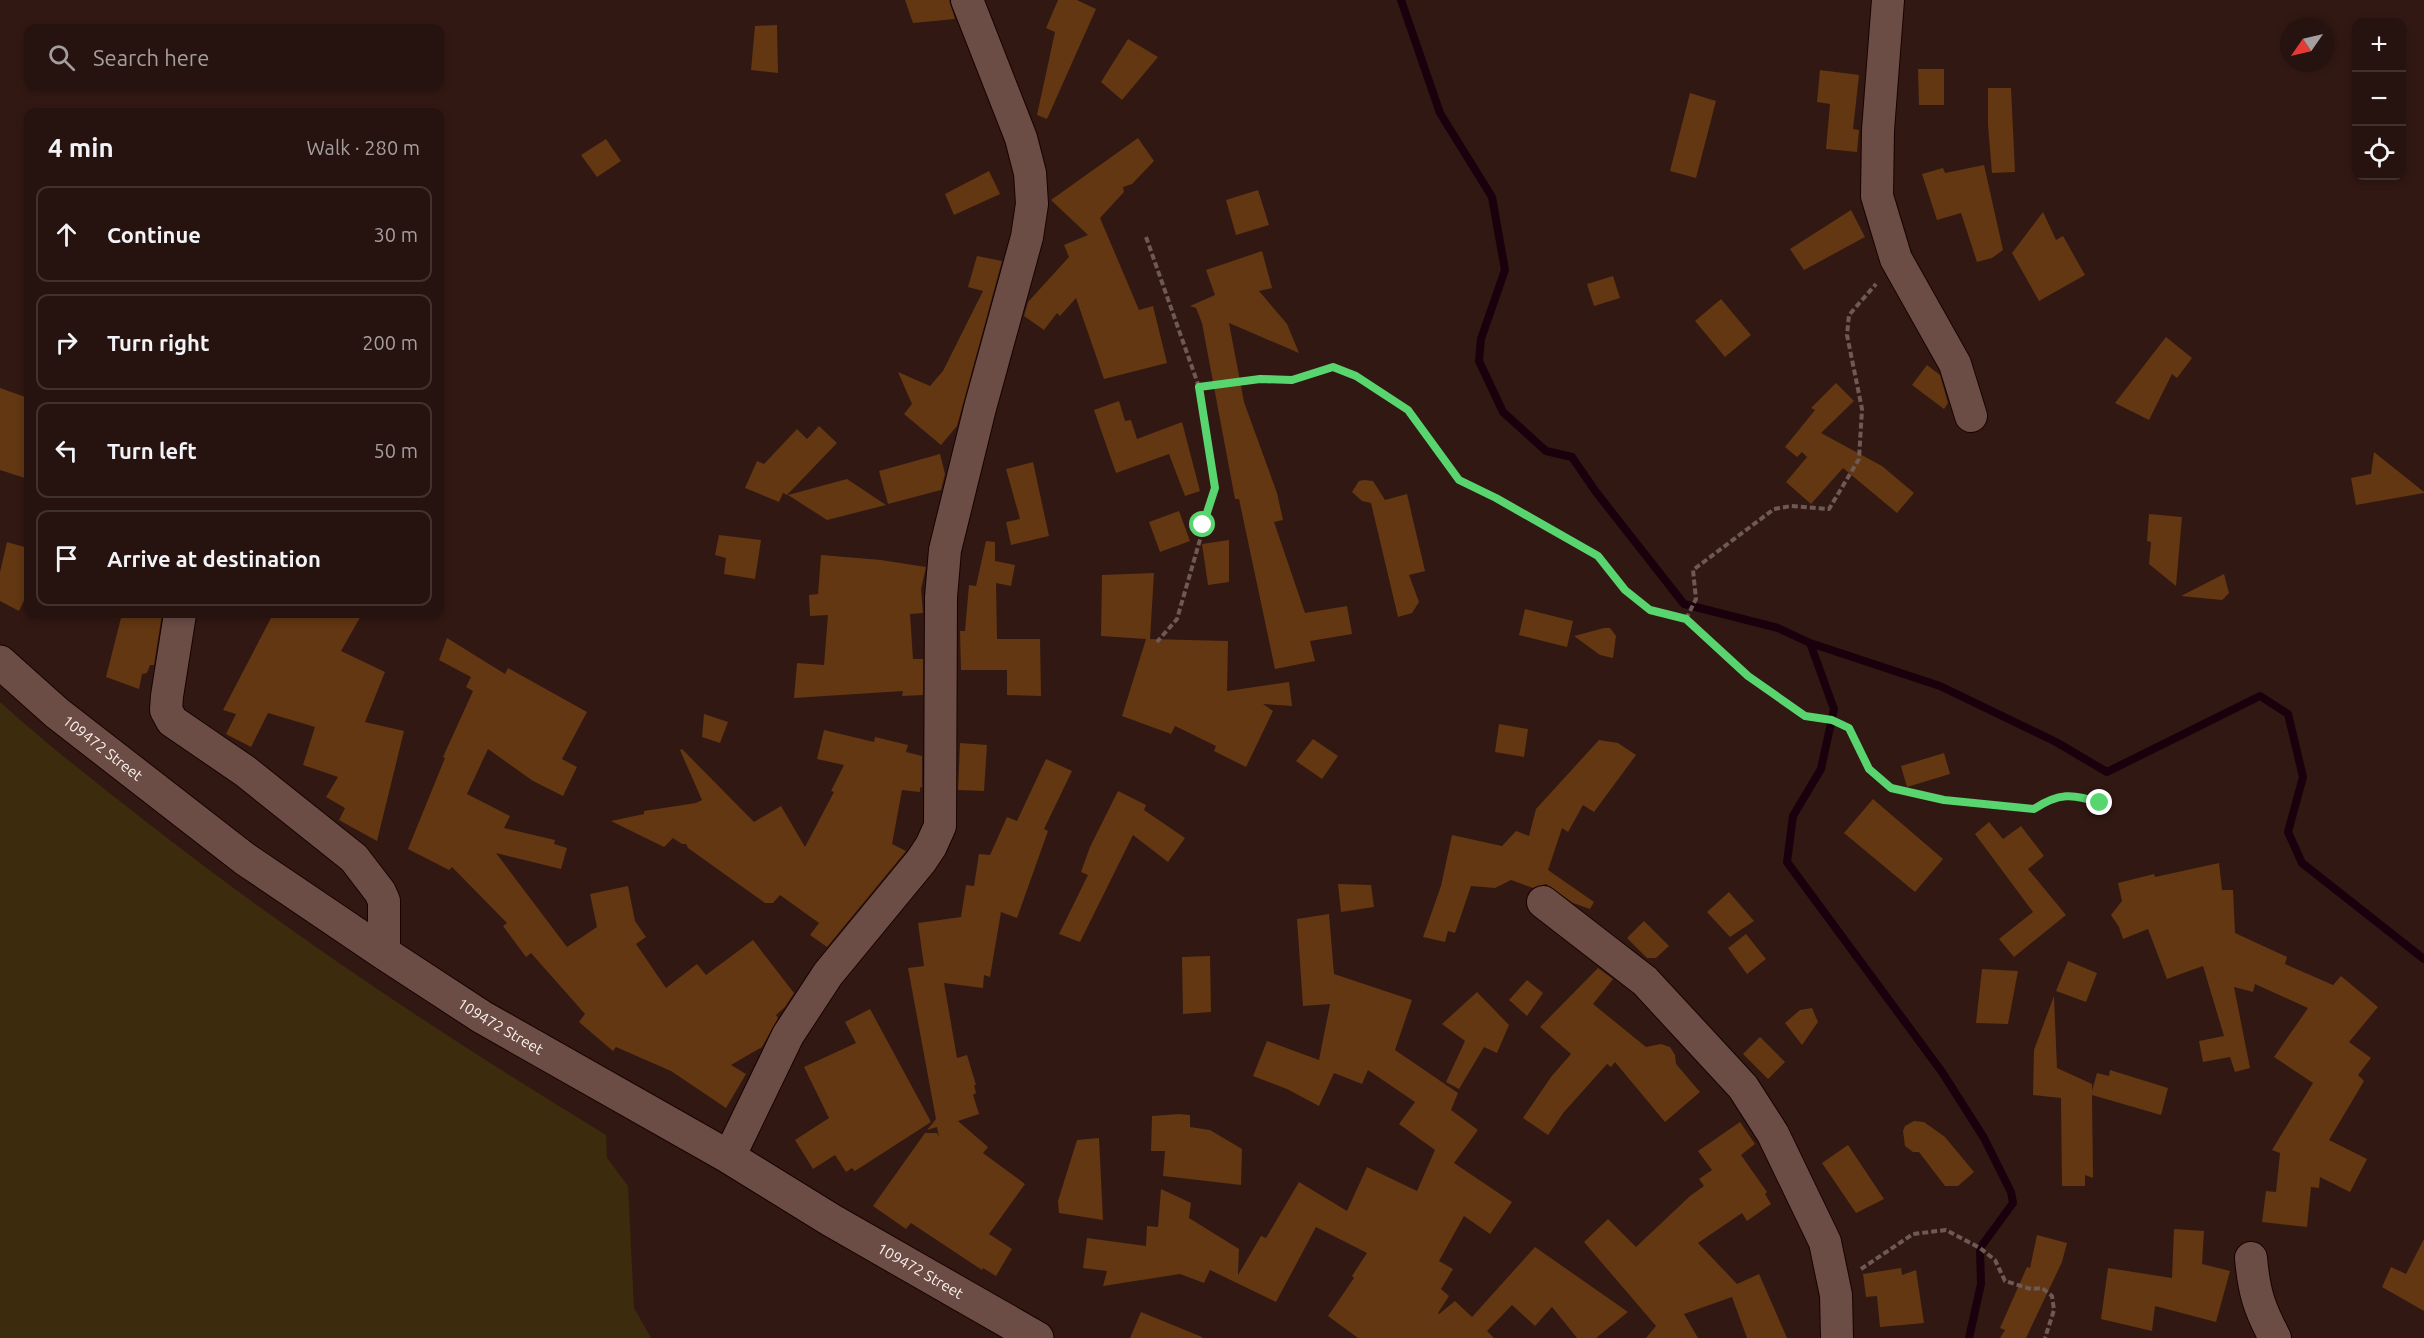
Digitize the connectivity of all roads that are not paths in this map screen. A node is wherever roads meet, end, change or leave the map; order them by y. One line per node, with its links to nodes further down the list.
1 (967, 0): 8 (street)
2 (1888, 0): 3 (street)
3 (1971, 416)
4 (179, 618): 7 (street)
5 (0, 662): 7 (street, 109472 Street)
6 (1543, 902): 11 (street)
7 (384, 953): 8 (street, 109472 Street)
8 (729, 1157): 10 (street, 109472 Street)
9 (2251, 1258): 12 (street)
10 (1037, 1338)
11 (1837, 1338)
12 (2275, 1338)

